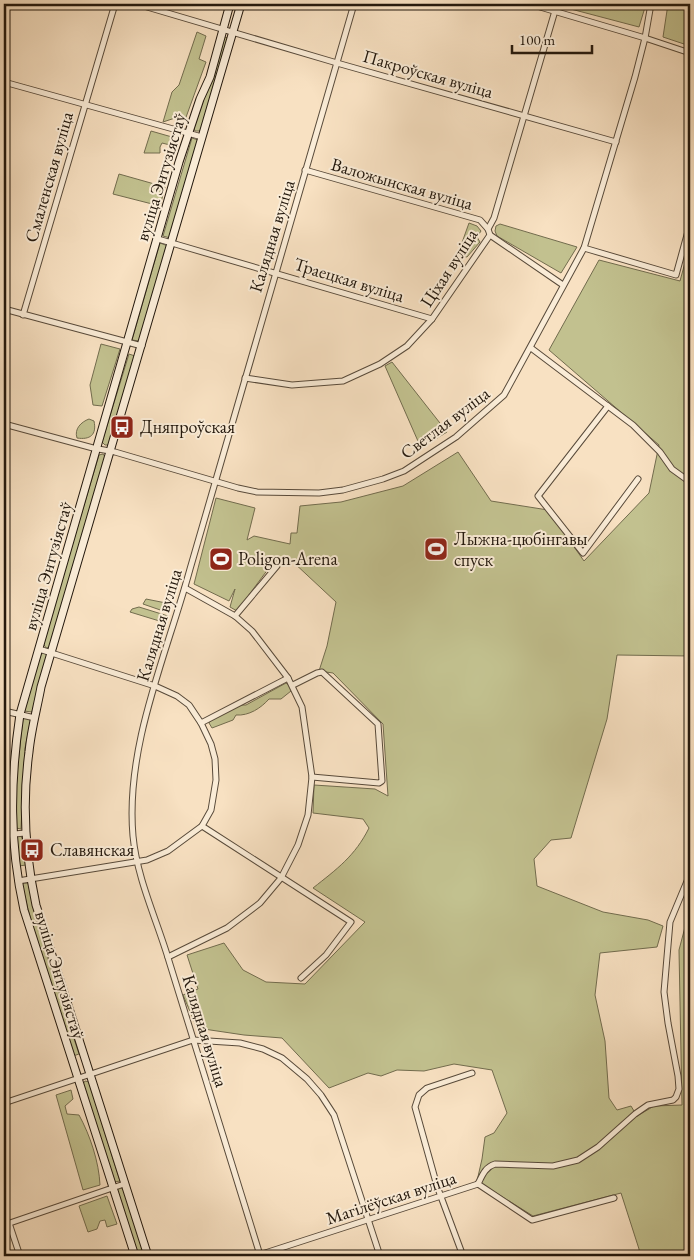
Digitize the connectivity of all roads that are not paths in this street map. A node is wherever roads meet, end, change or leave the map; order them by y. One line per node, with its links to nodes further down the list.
1 (115, 4): 16 (street, Смаленская вуліца)
2 (137, 4): 10 (street, Пакроўская вуліца)
3 (230, 4): 10 (street, вуліца Энтузіястаў)
4 (240, 4): 11 (street, вуліца Энтузіястаў)
5 (354, 4): 14 (street, Калядная вуліца)
6 (530, 4): 9 (street)
7 (557, 4): 9 (street, Ціхая вуліца)
8 (651, 4): 12 (street, Светлая вуліца)
9 (554, 11): 12 (street); 17 (street, Ціхая вуліца)
10 (223, 29): 11 (street, Пакроўская вуліца); 18 (street, вуліца Энтузіястаў)
11 (232, 32): 14 (street, Пакроўская вуліца); 19 (street, вуліца Энтузіястаў)
12 (645, 38): 13 (street); 20 (street, Светлая вуліца)
13 (690, 54)
14 (337, 63): 17 (street, Пакроўская вуліца); 21 (street, Калядная вуліца)
15 (4, 82): 16 (street)
16 (85, 105): 18 (street); 31 (street, Смаленская вуліца)
17 (523, 116): 20 (street, Пакроўская вуліца); 23 (street, Ціхая вуліца)
18 (189, 134): 19 (street); 25 (street, вуліца Энтузіястаў)
19 (202, 137): 26 (street, вуліца Энтузіястаў)
20 (616, 142): 27 (street, Светлая вуліца)
21 (305, 170): 23 (street, Валожынская вуліца); 28 (street, Калядная вуліца)
22 (690, 224): 27 (street)
23 (488, 229): 24 (street, Ціхая вуліца)
24 (490, 235): 29 (street); 32 (street, Ціхая вуліца)
25 (158, 239): 26 (street, Траецкая вуліца); 33 (street, вуліца Энтузіястаў)
26 (172, 243): 28 (street, Траецкая вуліца); 34 (street, вуліца Энтузіястаў)
27 (584, 248): 29 (street, Светлая вуліца)
28 (274, 272): 32 (street, Траецкая вуліца); 36 (street, Калядная вуліца)
29 (563, 286): 35 (street, Светлая вуліца)
30 (4, 309): 31 (street)
31 (23, 315): 33 (street)
32 (432, 319): 36 (street, Ціхая вуліца)
33 (128, 343): 34 (street); 39 (street, вуліца Энтузіястаў)
34 (142, 346): 40 (street, вуліца Энтузіястаў)
35 (531, 348): 37 (street); 42 (street, Светлая вуліца)
36 (245, 378): 42 (street, Калядная вуліца)
37 (608, 406): 41 (street); 43 (street)
38 (4, 424): 39 (street, Светлая вуліца)
39 (97, 450): 40 (street, Светлая вуліца); 47 (street, вуліца Энтузіястаў)
40 (110, 452): 42 (street, Светлая вуліца); 48 (street, вуліца Энтузіястаў)
41 (638, 479)
42 (215, 482): 45 (street, Калядная вуліца)
43 (690, 482)
44 (276, 566): 46 (street)
45 (185, 588): 46 (street); 51 (street, Калядная вуліца)
46 (235, 616): 49 (street)
47 (39, 649): 48 (street); 53 (street, вуліца Энтузіястаў)
48 (52, 653): 51 (street); 54 (street, вуліца Энтузіястаў)
49 (288, 678): 50 (street); 55 (street)
50 (293, 685): 56 (street); 56 (street)
51 (155, 686): 55 (street); 61 (street, Калядная вуліца)
52 (4, 711): 53 (street)
53 (20, 714): 54 (street); 59 (street, вуліца Энтузіястаў)
54 (35, 718): 58 (street, вуліца Энтузіястаў)
55 (201, 723): 57 (street)
56 (312, 777): 64 (street)
57 (202, 826): 61 (street); 64 (street)
58 (25, 833): 59 (street); 63 (street, вуліца Энтузіястаў)
59 (13, 834): 60 (street); 65 (street, вуліца Энтузіястаў)
60 (4, 835)
61 (136, 861): 63 (street); 66 (street, Калядная вуліца)
62 (690, 874): 74 (street)
63 (30, 878): 65 (street); 70 (street, вуліца Энтузіястаў)
64 (281, 878): 66 (street); 67 (street)
65 (18, 880): 71 (street, вуліца Энтузіястаў)
66 (168, 957): 68 (street, Калядная вуліца)
67 (301, 978)
68 (193, 1040): 70 (street); 78 (street); 83 (street, Калядная вуліца)
69 (472, 1073): 76 (street)
70 (89, 1075): 71 (street); 73 (street, вуліца Энтузіястаў)
71 (77, 1078): 72 (street); 75 (street, вуліца Энтузіястаў)
72 (4, 1103)
73 (124, 1184): 75 (street); 82 (street, вуліца Энтузіястаў)
74 (478, 1184): 76 (street, Магілёўская вуліца); 77 (street, Магілёўская вуліца)
75 (112, 1188): 79 (street); 81 (street, вуліца Энтузіястаў)
76 (442, 1196): 78 (street, Магілёўская вуліца); 85 (street)
77 (614, 1198)
78 (368, 1220): 83 (street, Магілёўская вуліца); 84 (street)
79 (6, 1224): 80 (street)
80 (20, 1256)
81 (135, 1256)
82 (148, 1256)
83 (258, 1256)
84 (380, 1256)
85 (463, 1256)

